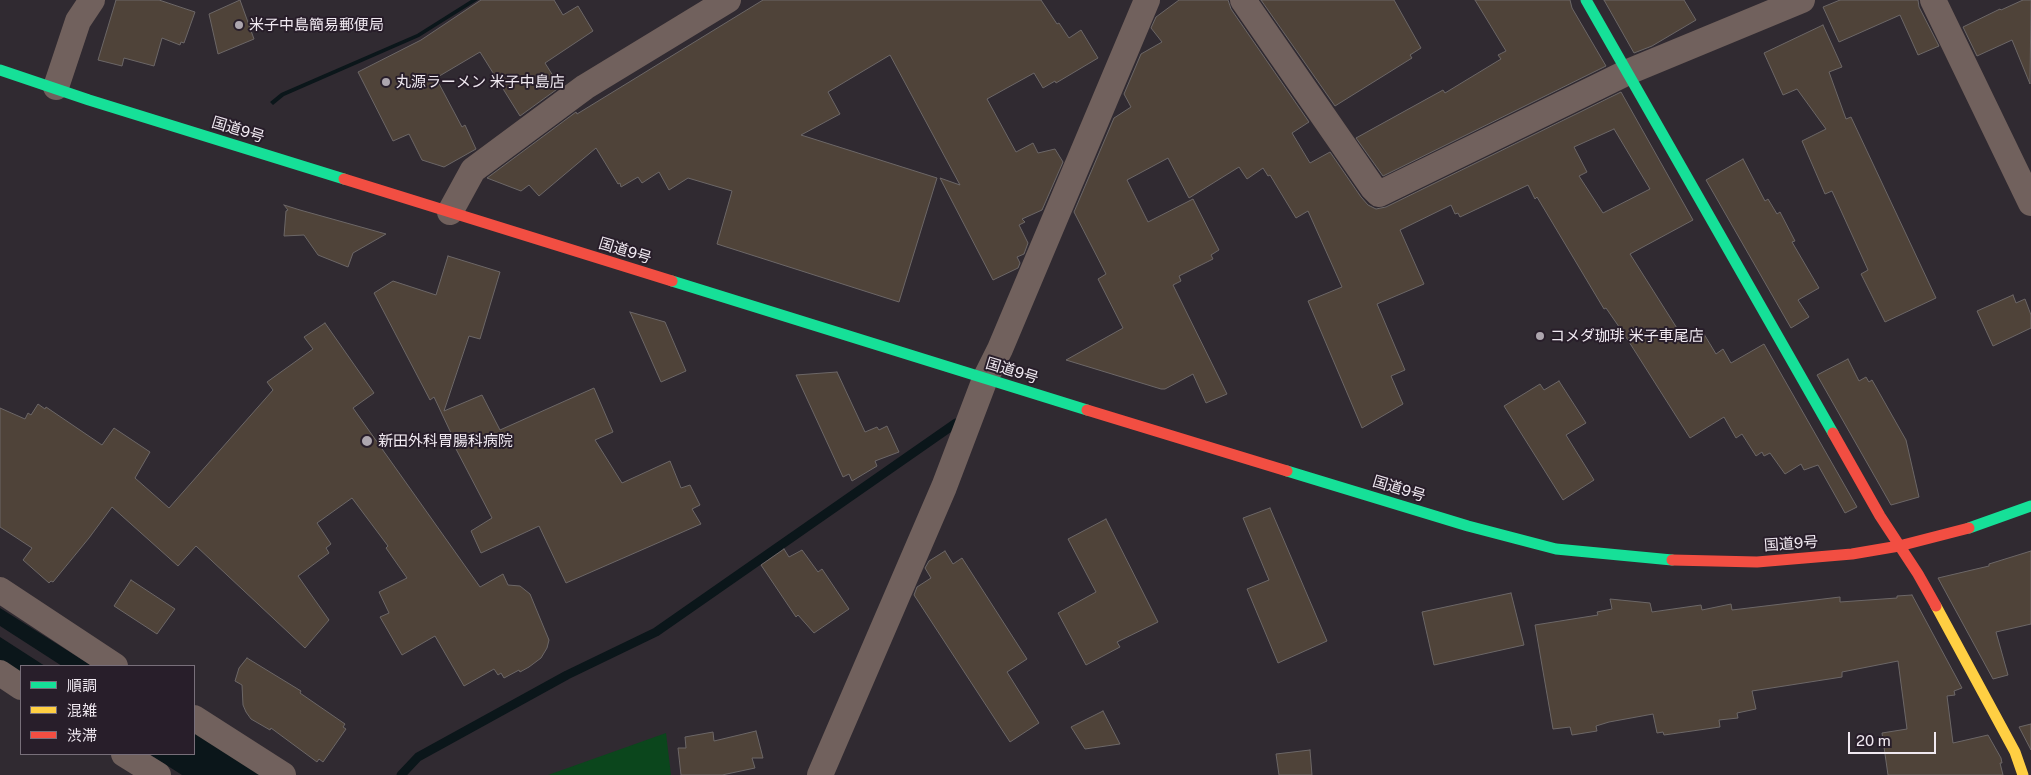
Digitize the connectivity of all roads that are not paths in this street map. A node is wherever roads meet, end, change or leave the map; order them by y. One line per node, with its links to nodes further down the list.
1 (92, 0): 10 (street)
2 (728, 0): 12 (street)
3 (1147, 0): 13 (street)
4 (1243, 0): 9 (street)
5 (1586, 0): 9 (main road)
6 (1933, 0): 11 (street)
7 (1795, 1): 9 (street)
8 (0, 70): 10 (main road, 国道9号)
9 (1628, 72): 15 (main road)
10 (56, 88): 12 (main road, 国道9号)
11 (2031, 203)
12 (450, 212): 13 (main road, 国道9号)
13 (985, 379): 15 (main road, 国道9号); 22 (street)
14 (2031, 506): 15 (main road, 国道9号)
15 (1899, 546): 23 (main road)
16 (0, 590): 17 (street)
17 (113, 665)
18 (195, 719): 21 (street)
19 (126, 755): 20 (street)
20 (158, 775)
21 (283, 775)
22 (820, 775)
23 (2022, 775)

